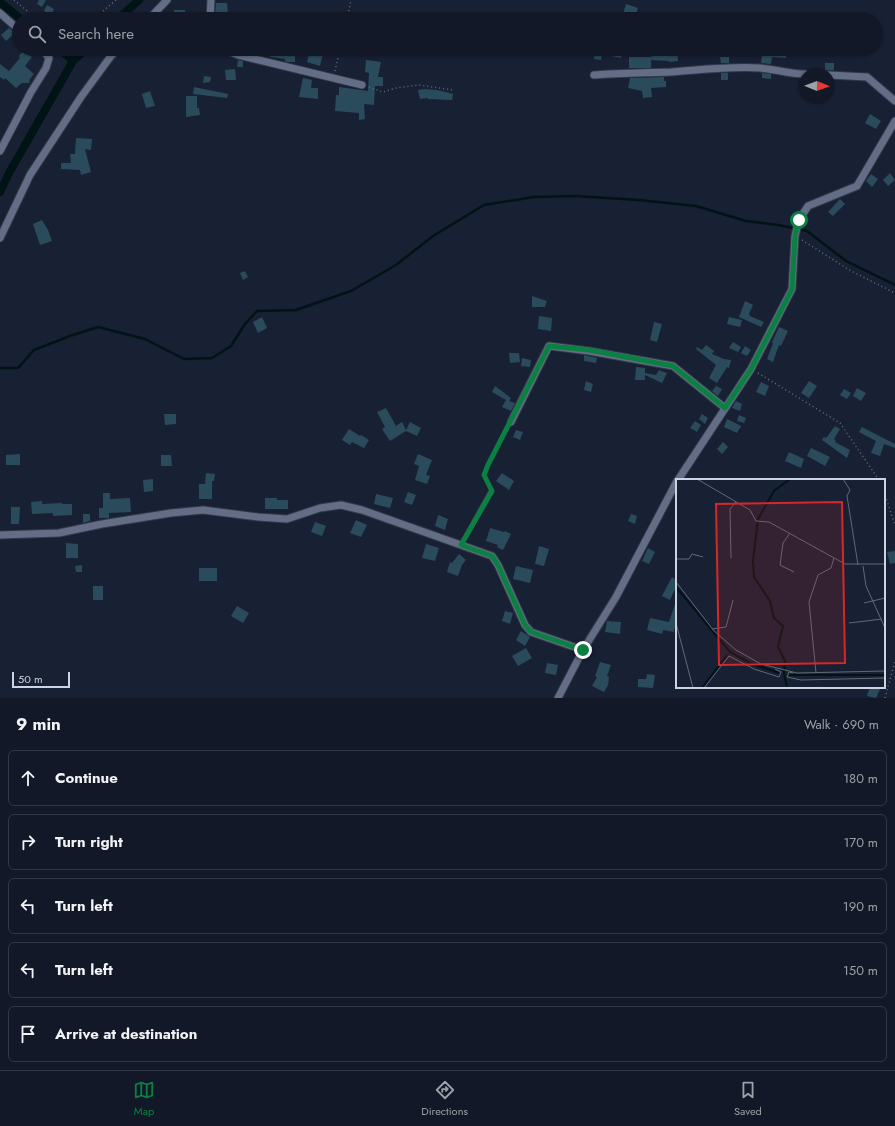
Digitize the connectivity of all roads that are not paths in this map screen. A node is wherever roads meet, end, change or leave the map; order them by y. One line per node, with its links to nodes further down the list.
1 (167, 0): 3 (street)
2 (211, 0): 4 (street)
3 (156, 12)
4 (210, 12)
5 (0, 14): 6 (street)
6 (12, 24)
7 (47, 56): 16 (street)
8 (111, 56): 17 (street)
9 (242, 56): 13 (street)
10 (799, 74): 11 (street)
11 (594, 75)
12 (835, 75): 14 (street)
13 (362, 85)
14 (895, 101)
15 (895, 121): 18 (street)
16 (0, 151)
17 (0, 238)
18 (725, 408): 19 (street); 20 (street)
19 (510, 422)
20 (678, 479)
21 (676, 483): 25 (street)
22 (492, 491): 24 (lane)
23 (0, 535): 24 (street)
24 (461, 545): 25 (street)
25 (583, 650): 26 (street)
26 (558, 698)

